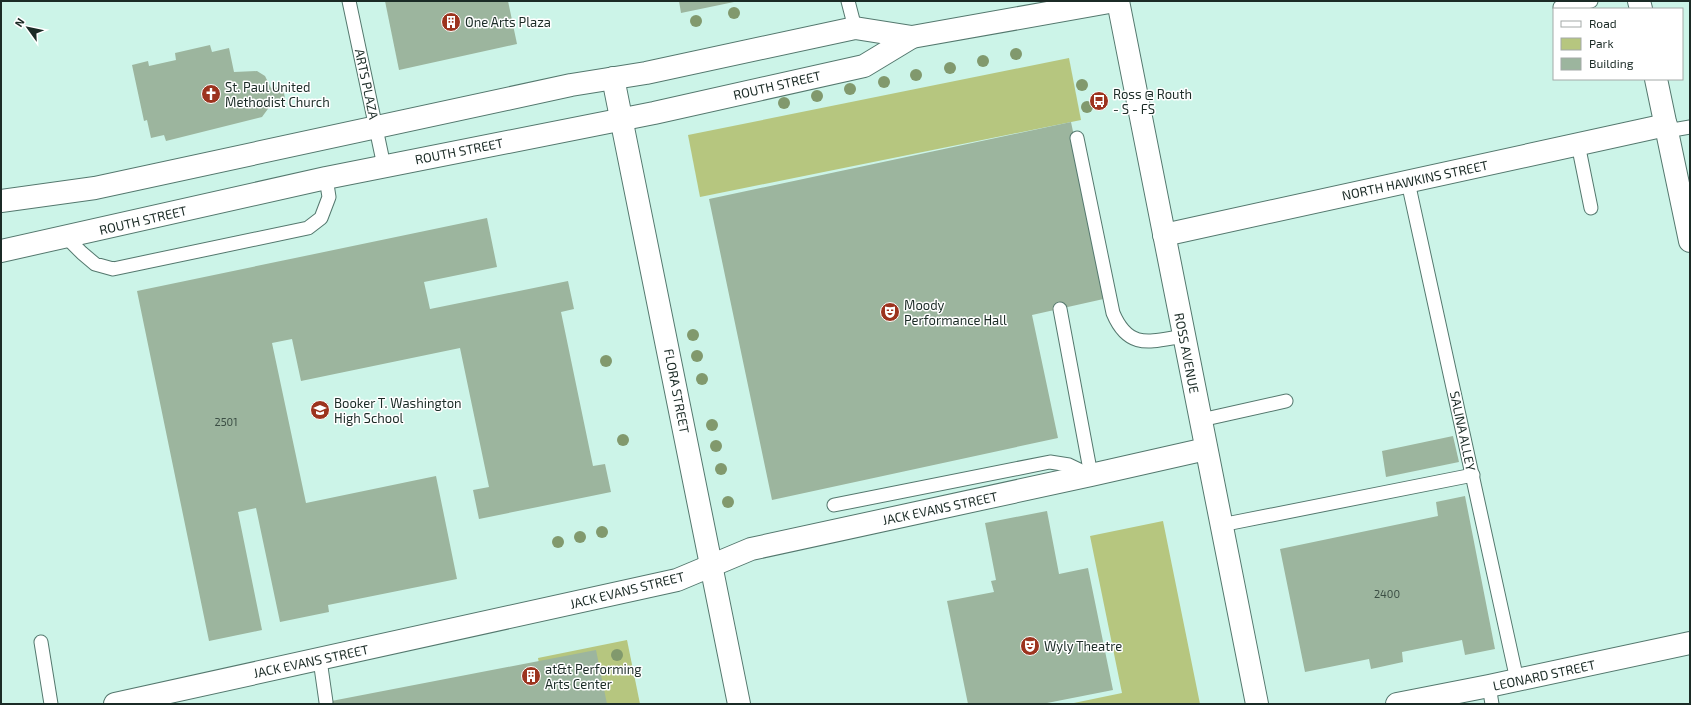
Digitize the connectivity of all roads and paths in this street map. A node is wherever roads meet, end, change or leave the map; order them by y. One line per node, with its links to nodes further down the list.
1 (349, 1): 11 (lane, ARTS PLAZA)
2 (848, 1): 6 (lane)
3 (1116, 1): 7 (street, ROUTH STREET); 21 (street, ROSS AVENUE)
4 (1591, 1): 5 (lane)
5 (1560, 7)
6 (855, 28): 7 (street, ROUTH STREET); 8 (street, ROUTH STREET)
7 (912, 37): 10 (street, ROUTH STREET)
8 (613, 78): 10 (street, FLORA STREET); 11 (street, ROUTH STREET)
9 (1656, 80): 13 (street)
10 (622, 119): 16 (street, ROUTH STREET); 34 (street, FLORA STREET)
11 (376, 127): 16 (lane, ARTS PLAZA); 19 (street, ROUTH STREET)
12 (1690, 127): 13 (lane)
13 (1666, 128): 15 (street, NORTH HAWKINS STREET); 23 (street)
14 (1077, 138): 26 (lane)
15 (1578, 144): 18 (street, NORTH HAWKINS STREET); 20 (lane)
16 (384, 166): 17 (street, ROUTH STREET)
17 (326, 178): 22 (street, ROUTH STREET); 22 (lane)
18 (1408, 182): 21 (street, NORTH HAWKINS STREET); 31 (lane, SALINA ALLEY)
19 (1, 201)
20 (1591, 208)
21 (1164, 235): 26 (street, ROSS AVENUE)
22 (66, 238): 24 (street, ROUTH STREET)
23 (1690, 241)
24 (1, 251)
25 (1060, 309): 30 (lane)
26 (1184, 336): 28 (street, ROSS AVENUE)
27 (1286, 401): 28 (lane)
28 (1201, 420): 29 (street, ROSS AVENUE)
29 (1206, 449): 30 (street, JACK EVANS STREET); 33 (street, ROSS AVENUE)
30 (1092, 475): 32 (lane); 34 (street, JACK EVANS STREET)
31 (1473, 475): 33 (lane); 38 (lane, SALINA ALLEY)
32 (834, 505)
33 (1221, 525): 44 (street, ROSS AVENUE)
34 (710, 566): 37 (street, JACK EVANS STREET); 43 (street, FLORA STREET)
35 (41, 642): 41 (lane)
36 (1690, 643): 38 (street, LEONARD STREET)
37 (320, 660): 40 (lane); 42 (street, JACK EVANS STREET)
38 (1517, 680): 39 (street, LEONARD STREET)
39 (1491, 695): 45 (street, LEONARD STREET)
40 (326, 702)
41 (51, 704)
42 (115, 704)
43 (739, 704)
44 (1257, 704)
45 (1397, 704)

